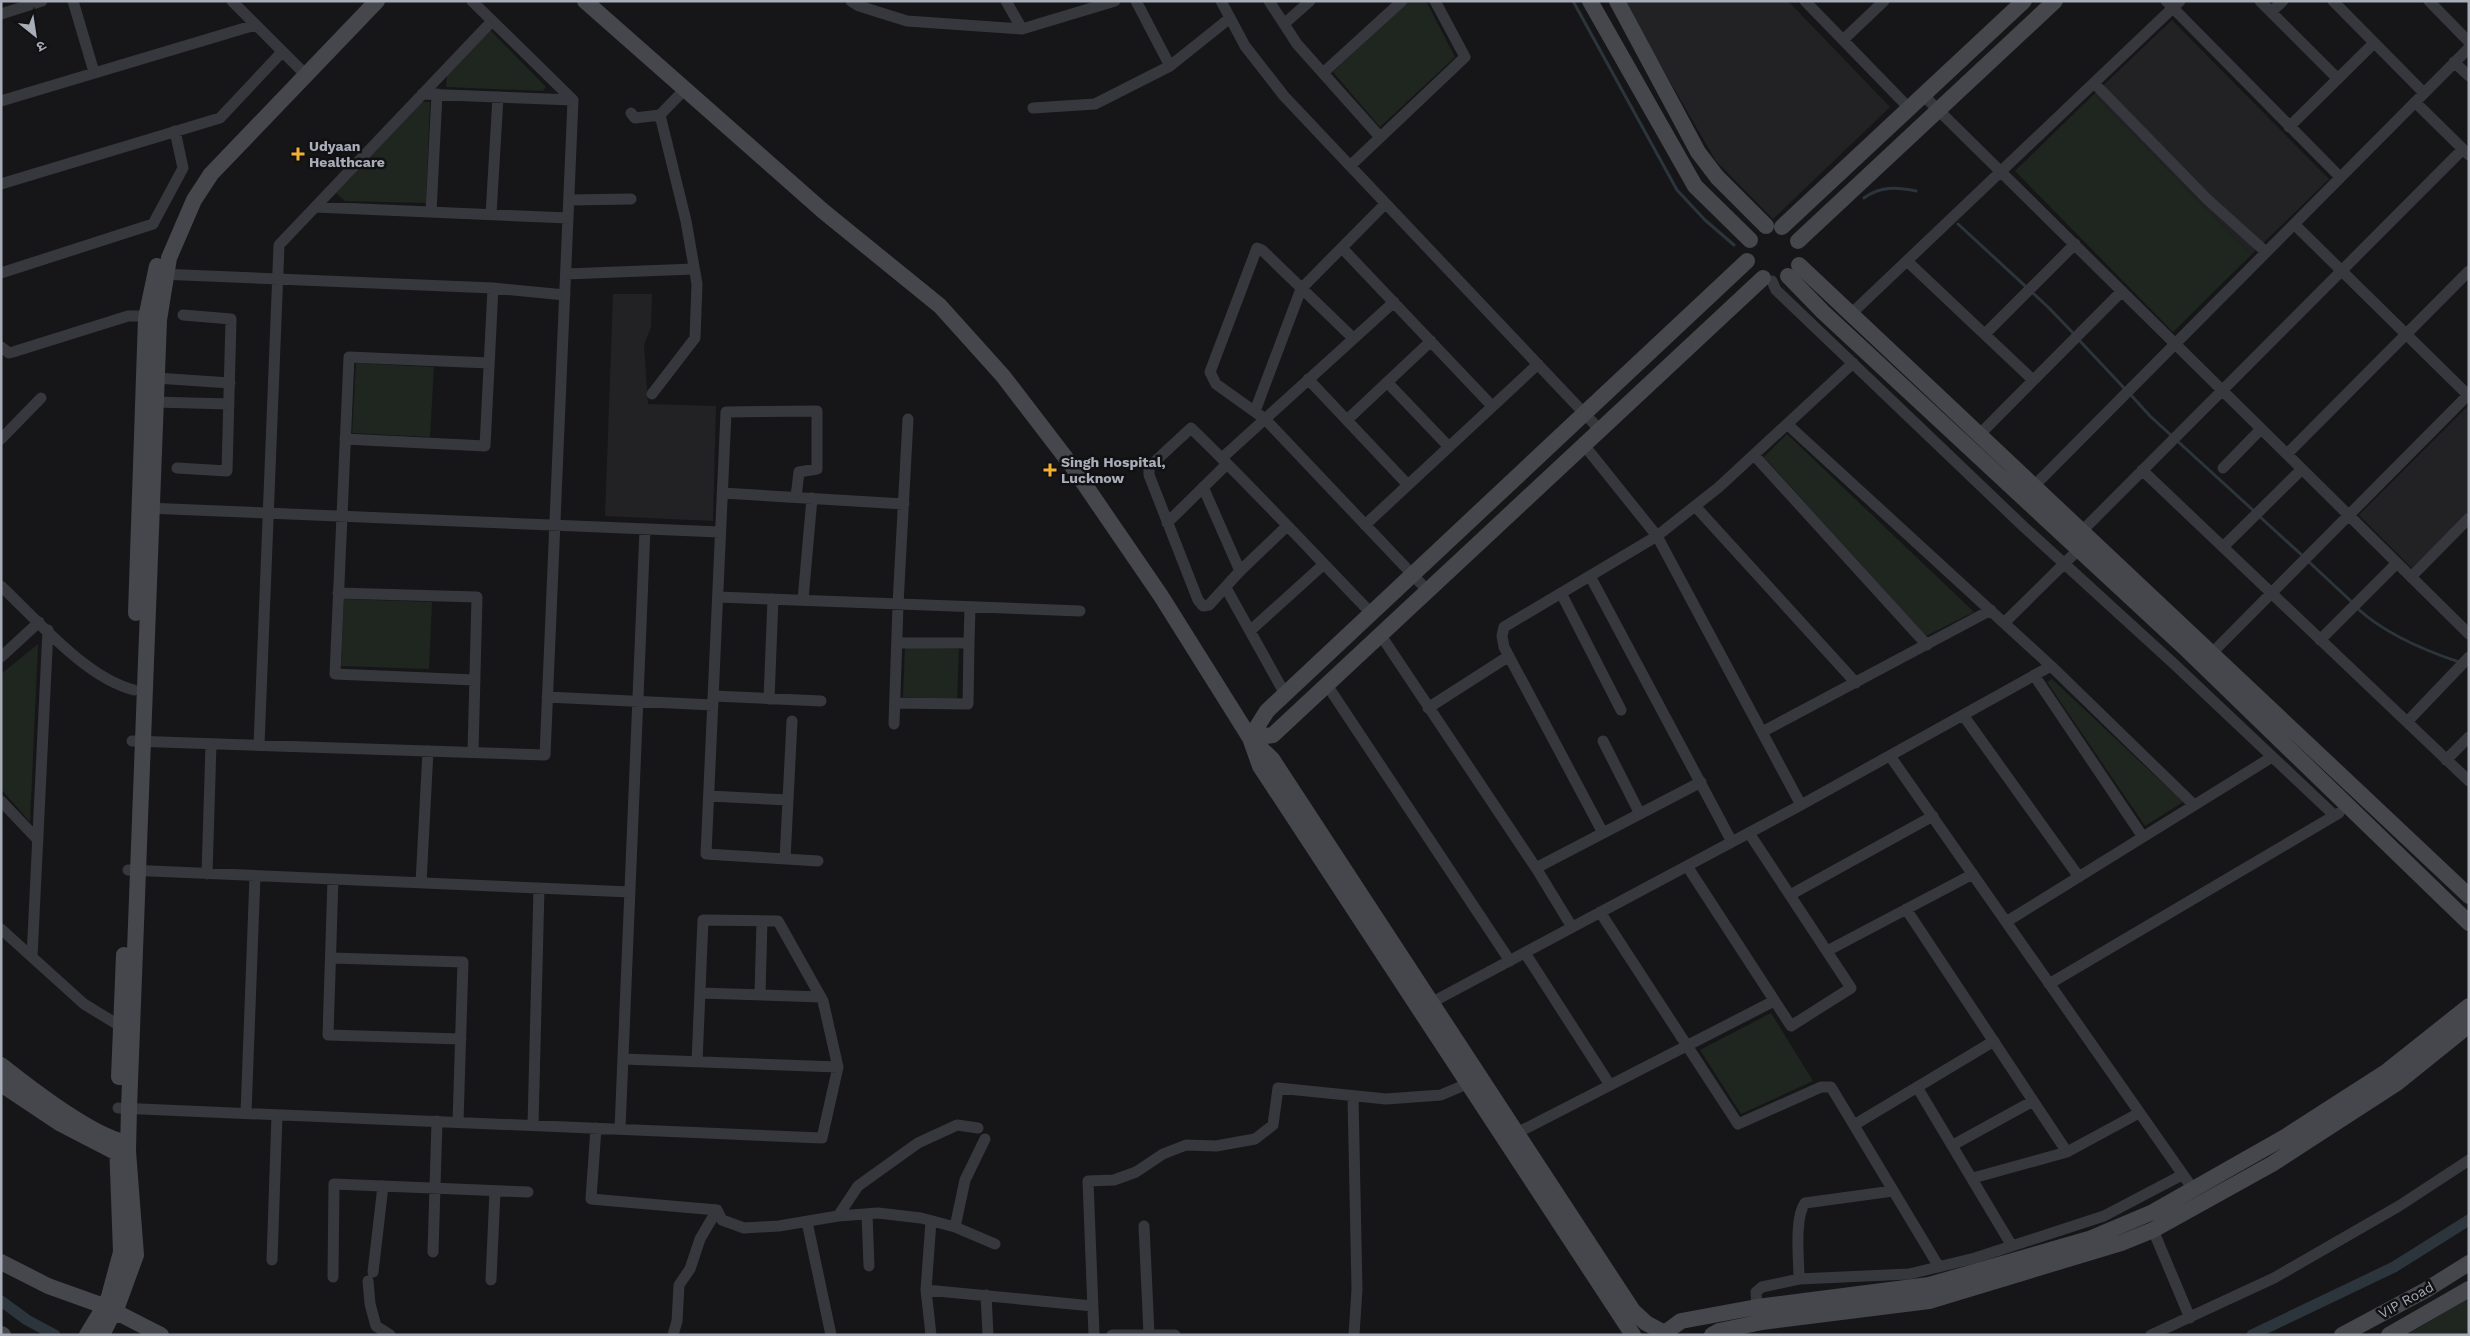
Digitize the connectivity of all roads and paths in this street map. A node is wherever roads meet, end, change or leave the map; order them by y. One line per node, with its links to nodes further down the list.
1 (42, 1): 29 (street)
2 (73, 1): 42 (street)
3 (232, 1): 33 (street)
4 (364, 1): 43 (street)
5 (377, 1): 43 (street)
6 (472, 1): 31 (street)
7 (585, 1): 48 (street)
8 (1006, 1): 34 (street)
9 (1115, 1): 34 (street)
10 (1136, 1): 41 (street)
11 (1221, 1): 30 (street)
12 (1269, 1): 32 (street)
13 (1310, 1): 32 (street)
14 (1402, 1): 44 (street)
15 (1435, 1): 63 (street)
16 (1590, 1): 78 (street)
17 (1617, 1): 77 (street)
18 (1805, 1): 35 (street)
19 (1884, 1): 35 (street)
20 (2024, 1): 51 (street)
21 (2055, 1): 58 (street)
22 (2260, 1): 28 (street)
23 (2283, 1): 28 (street)
24 (2333, 1): 37 (street)
25 (2429, 1): 36 (street)
26 (860, 3): 34 (street)
27 (2173, 4): 47 (street); 61 (street)
28 (2271, 12): 46 (street)
29 (1, 14)
30 (1230, 18): 41 (street); 65 (street)
31 (492, 21): 49 (street); 54 (street)
32 (1284, 24): 44 (street)
33 (255, 25): 39 (street); 42 (street)
34 (1022, 29)
35 (1843, 40): 57 (street)
36 (2469, 42)
37 (2374, 43): 46 (street); 53 (street)
38 (2469, 48): 40 (street)
39 (282, 52): 43 (street); 62 (street)
40 (2454, 62): 45 (street); 53 (street)
41 (1170, 66): 56 (street)
42 (94, 72): 55 (street)
43 (303, 72): 90 (street)
44 (1323, 73): 63 (street)
45 (2469, 76)
46 (2338, 79): 61 (street)
47 (2094, 83): 66 (street); 82 (street)
48 (685, 89): 60 (street); 221 (street)
49 (422, 94): 50 (street); 72 (street)
50 (437, 94): 52 (street); 73 (street)
51 (1924, 95): 57 (street); 58 (street)
52 (498, 97): 54 (street); 74 (street)
53 (2420, 97): 64 (street); 67 (street)
54 (573, 100): 70 (street)
55 (1, 101)
56 (1033, 108)
57 (1909, 108): 77 (street)
58 (1939, 110): 66 (street); 79 (street)
59 (631, 113): 60 (street)
60 (660, 115): 85 (street)
61 (2289, 127): 67 (street)
62 (174, 131): 68 (street); 89 (street)
63 (1380, 137): 65 (street)
64 (2466, 152): 87 (street)
65 (1350, 166): 71 (street)
66 (2001, 171): 80 (street); 84 (street)
67 (2340, 177): 76 (street)
68 (1, 184)
69 (631, 199): 70 (street)
70 (569, 200): 75 (street)
71 (1385, 204): 81 (street); 110 (street)
72 (315, 207): 73 (street); 92 (street)
73 (431, 212): 74 (street)
74 (491, 215): 75 (street)
75 (568, 218): 91 (street)
76 (2294, 224): 82 (street); 87 (street)
77 (1774, 227): 78 (street); 79 (street)
78 (1750, 240): 83 (street)
79 (1798, 241): 86 (street)
80 (2075, 244): 96 (street); 102 (street)
81 (1342, 248): 95 (street); 98 (street)
82 (2266, 252): 106 (street)
83 (1747, 261): 93 (street); 123 (street)
84 (1907, 261): 99 (street); 102 (street)
85 (694, 270): 91 (street); 117 (street)
86 (1793, 270): 93 (street); 99 (street); 144 (street)
87 (2342, 270): 103 (street); 116 (street)
88 (2469, 271): 103 (street)
89 (1, 273)
90 (161, 274): 92 (street); 101 (street); 111 (street)
91 (566, 274): 97 (street)
92 (277, 279): 94 (street); 151 (street)
93 (1767, 280): 109 (street); 129 (street)
94 (493, 288): 97 (street); 108 (street)
95 (1302, 290): 104 (street); 124 (street); 124 (street)
96 (2122, 291): 106 (street); 113 (street)
97 (565, 295): 156 (street)
98 (1394, 302): 104 (street); 105 (street)
99 (1851, 314): 130 (street)
100 (183, 315): 115 (street)
101 (147, 316): 107 (street); 150 (street)
102 (1985, 334): 113 (street)
103 (2406, 334): 118 (street); 135 (street)
104 (1352, 338): 112 (street)
105 (1431, 341): 114 (street); 122 (street)
106 (2175, 344): 116 (street); 144 (street)
107 (1, 347)
108 (489, 363): 132 (street); 132 (street)
109 (1853, 363): 127 (street); 167 (street)
110 (1538, 364): 122 (street); 123 (street)
111 (156, 378): 115 (street); 120 (street)
112 (1308, 379): 124 (street); 126 (street)
113 (2033, 380): 130 (street)
114 (1387, 382): 126 (street); 134 (street)
115 (230, 383): 121 (street)
116 (2222, 390): 128 (street); 141 (street)
117 (652, 394)
118 (2468, 395): 152 (street)
119 (41, 398): 131 (street)
120 (155, 402): 121 (street); 150 (street)
121 (229, 404): 138 (street)
122 (1492, 406): 134 (street)
123 (1584, 413): 129 (street); 169 (street)
124 (1260, 415): 137 (street); 158 (street)
125 (908, 419): 148 (street)
126 (1347, 420): 142 (street)
127 (1787, 424): 136 (street); 183 (street)
128 (2261, 429): 135 (street); 139 (street)
129 (1600, 430): 133 (street)
130 (1979, 434): 144 (street)
131 (1, 439)
132 (345, 439): 153 (street)
133 (1584, 445): 162 (street); 174 (street)
134 (1449, 447): 142 (street)
135 (2286, 454): 140 (street)
136 (1754, 455): 149 (street); 195 (street)
137 (1225, 461): 143 (street); 155 (street); 157 (street)
138 (177, 468)
139 (2223, 468)
140 (2302, 469): 152 (street); 163 (street)
141 (2142, 470): 160 (street); 163 (street)
142 (1408, 485): 158 (street)
143 (1203, 487): 155 (street); 168 (street)
144 (2028, 492): 160 (street); 164 (street)
145 (722, 493): 146 (street); 146 (street); 161 (street)
146 (796, 497): 147 (street)
147 (812, 498): 148 (street); 180 (street)
148 (904, 504): 181 (street)
149 (1695, 506): 162 (street); 203 (street)
150 (145, 508): 151 (street); 205 (street); 222 (street)
151 (268, 513): 153 (street); 225 (street)
152 (2349, 515): 165 (street); 177 (street)
153 (342, 516): 156 (street); 175 (street)
154 (2469, 518): 171 (street)
155 (1167, 523): 173 (street)
156 (555, 525): 159 (street); 207 (street)
157 (1287, 526): 166 (street); 168 (street)
158 (1365, 526): 169 (street)
159 (645, 529): 161 (street); 211 (street)
160 (2082, 531): 164 (street); 196 (street)
161 (720, 532): 178 (street)
162 (1657, 536): 170 (street); 219 (street)
163 (2223, 548): 177 (street)
164 (2079, 549): 167 (street); 239 (street)
165 (2397, 563): 171 (street); 192 (street)
166 (1324, 564): 185 (street); 189 (street)
167 (2064, 564): 187 (street); 229 (street)
168 (1240, 571): 173 (street)
169 (1412, 575): 174 (street); 185 (street)
170 (1590, 576): 176 (street); 232 (street)
171 (2411, 577): 191 (street)
172 (1, 586): 186 (street)
173 (1226, 588): 189 (street)
174 (1428, 591): 190 (street)
175 (338, 593): 202 (street); 202 (street)
176 (1560, 593): 197 (street); 214 (street)
177 (2271, 594): 192 (street); 196 (street)
178 (718, 597): 179 (street); 209 (street)
179 (773, 599): 180 (street); 208 (street)
180 (803, 600): 181 (street)
181 (898, 604): 182 (street); 193 (street)
182 (970, 606): 184 (street); 194 (street)
183 (1991, 610): 187 (street); 195 (street)
184 (1080, 611)
185 (1371, 613): 206 (street)
186 (39, 622): 188 (street); 198 (street)
187 (2004, 623): 200 (street)
188 (48, 630): 205 (street); 246 (street)
189 (1251, 630): 206 (street)
190 (1380, 634): 204 (street); 213 (street)
191 (2469, 634)
192 (2320, 640): 217 (street)
193 (897, 643): 194 (street); 212 (street)
194 (969, 643): 212 (street)
195 (1927, 645): 203 (street)
196 (2212, 654): 233 (street)
197 (1509, 656): 213 (street); 243 (street)
198 (1, 657)
199 (2469, 657): 217 (street)
200 (2051, 666): 201 (street); 237 (street)
201 (2034, 675): 215 (street); 245 (street)
202 (475, 680): 227 (street)
203 (1856, 683): 219 (street)
204 (1327, 685): 221 (street); 274 (street)
205 (134, 690): 222 (street)
206 (1285, 694): 221 (street)
207 (547, 697): 211 (street); 227 (street)
208 (769, 699): 209 (street); 210 (street)
209 (713, 701): 211 (street); 234 (street)
210 (821, 701)
211 (638, 702): 260 (street)
212 (895, 703): 218 (street)
213 (1428, 708): 251 (street)
214 (1621, 710)
215 (1964, 714): 228 (street); 256 (street)
216 (792, 721): 235 (street)
217 (2407, 722): 230 (street)
218 (894, 724)
219 (1762, 732): 238 (street)
220 (2469, 737): 230 (street)
221 (1250, 738): 280 (street)
222 (138, 741): 224 (street); 252 (street)
223 (1603, 741): 240 (street)
224 (211, 744): 225 (street); 253 (street)
225 (260, 745): 226 (street)
226 (428, 751): 227 (street); 258 (street)
227 (472, 752)
228 (1890, 756): 238 (street); 242 (street)
229 (2272, 757): 237 (street); 241 (street)
230 (2446, 760): 231 (street)
231 (2469, 781)
232 (1700, 782): 240 (street); 247 (street)
233 (2360, 794): 239 (street); 262 (street)
234 (709, 796): 235 (street); 248 (street)
235 (788, 800): 248 (street)
236 (1, 801): 246 (street)
237 (2194, 805): 245 (street)
238 (1801, 806): 244 (street)
239 (2349, 807): 241 (street); 267 (street)
240 (1640, 814): 243 (street)
241 (2334, 815): 275 (street)
242 (1933, 816): 254 (street); 261 (street)
243 (1603, 833): 251 (street)
244 (1749, 833): 247 (street); 261 (street)
245 (2143, 837): 256 (street)
246 (38, 840): 272 (street)
247 (1732, 842): 250 (street)
248 (785, 859): 249 (street)
249 (818, 860)
250 (1687, 866): 264 (street); 279 (street)
251 (1536, 868): 268 (street)
252 (133, 870): 253 (street); 283 (street); 297 (street)
253 (207, 874): 255 (street)
254 (1973, 874): 263 (street); 266 (street)
255 (255, 876): 257 (street); 298 (street)
256 (2079, 877): 266 (street)
257 (333, 879): 258 (street); 273 (street)
258 (421, 883): 259 (street)
259 (539, 888): 260 (street); 303 (street)
260 (630, 892): 287 (street)
261 (1790, 894): 270 (street)
262 (2468, 895)
263 (1906, 909): 270 (street); 285 (street)
264 (1600, 912): 268 (street); 286 (street)
265 (762, 921): 276 (street); 277 (street); 278 (street)
266 (2006, 922): 275 (street)
267 (2469, 923)
268 (1572, 927): 271 (street)
269 (1, 928): 272 (street)
270 (1827, 951): 279 (street)
271 (1525, 953): 274 (street); 293 (street)
272 (32, 957): 283 (street)
273 (331, 958): 284 (street); 284 (street)
274 (1510, 961): 280 (street)
275 (2049, 984): 299 (street)
276 (700, 993): 277 (street); 288 (street)
277 (760, 995): 278 (street)
278 (821, 998): 290 (street)
279 (1774, 1001): 286 (street)
280 (1426, 1006): 291 (street); 308 (street)
281 (2469, 1006): 318 (street)
282 (2469, 1025): 329 (street)
283 (120, 1026): 297 (street)
284 (461, 1039): 302 (street)
285 (1994, 1041): 294 (street); 296 (street)
286 (1686, 1046): 293 (street); 304 (street)
287 (623, 1059): 288 (street); 307 (street)
288 (697, 1062): 290 (street)
289 (1, 1065): 311 (street)
290 (838, 1067): 307 (street)
291 (1469, 1083): 295 (street); 308 (street)
292 (1, 1084): 311 (street)
293 (1610, 1085): 308 (street)
294 (1917, 1087): 304 (street); 310 (street)
295 (1353, 1096): 344 (street); 360 (street)
296 (2033, 1101): 310 (street); 312 (street)
297 (124, 1108): 298 (street); 311 (street)
298 (246, 1113): 300 (street)
299 (2139, 1113): 312 (street); 314 (street)
300 (277, 1115): 301 (street); 333 (street)
301 (437, 1121): 302 (street); 317 (street)
302 (458, 1122): 303 (street)
303 (533, 1125): 305 (street)
304 (1854, 1125): 320 (street)
305 (596, 1128): 307 (street); 322 (street)
306 (978, 1128): 324 (street)
307 (620, 1129)
308 (1511, 1136): 350 (street); 361 (street)
309 (985, 1139): 328 (street)
310 (1953, 1145): 315 (street)
311 (123, 1148): 346 (street)
312 (2068, 1152): 315 (street)
313 (2469, 1160): 347 (street)
314 (2182, 1175): 318 (street); 331 (street)
315 (1973, 1178): 331 (street)
316 (384, 1186): 317 (street); 338 (street); 352 (street)
317 (435, 1188): 319 (street); 332 (street)
318 (2193, 1189): 345 (street)
319 (495, 1191): 321 (street); 340 (street)
320 (1894, 1191): 337 (street); 339 (street)
321 (528, 1192)
322 (717, 1210): 326 (street); 353 (street)
323 (867, 1214): 324 (street); 325 (street); 336 (street)
324 (838, 1216): 326 (street)
325 (931, 1221): 328 (street); 342 (street)
326 (807, 1222): 354 (street)
327 (1144, 1226): 349 (street)
328 (955, 1227): 330 (street)
329 (2153, 1230): 347 (street); 362 (street)
330 (995, 1244)
331 (2012, 1246): 337 (street)
332 (433, 1252)
333 (272, 1260)
334 (1, 1262): 346 (street)
335 (2469, 1263): 364 (street, VIP Road)
336 (869, 1266)
337 (1939, 1266): 339 (street)
338 (333, 1277)
339 (1799, 1279): 345 (street)
340 (491, 1280)
341 (2469, 1289): 365 (street, VIP Road)
342 (926, 1290): 343 (street); 355 (street)
343 (986, 1295): 344 (street); 356 (street)
344 (1093, 1306): 357 (street)
345 (1757, 1307): 350 (street)
346 (109, 1309): 348 (street); 351 (street)
347 (2190, 1318): 363 (street)
348 (93, 1334)
349 (1149, 1334): 358 (street); 359 (street)
350 (1665, 1334)
351 (161, 1335)
352 (390, 1335)
353 (673, 1335)
354 (832, 1335)
355 (931, 1335)
356 (988, 1335)
357 (1094, 1335)
358 (1112, 1335)
359 (1175, 1335)
360 (1354, 1335)
361 (1633, 1335)
362 (1712, 1335)
363 (2151, 1335)
364 (2342, 1335)
365 (2389, 1335)

